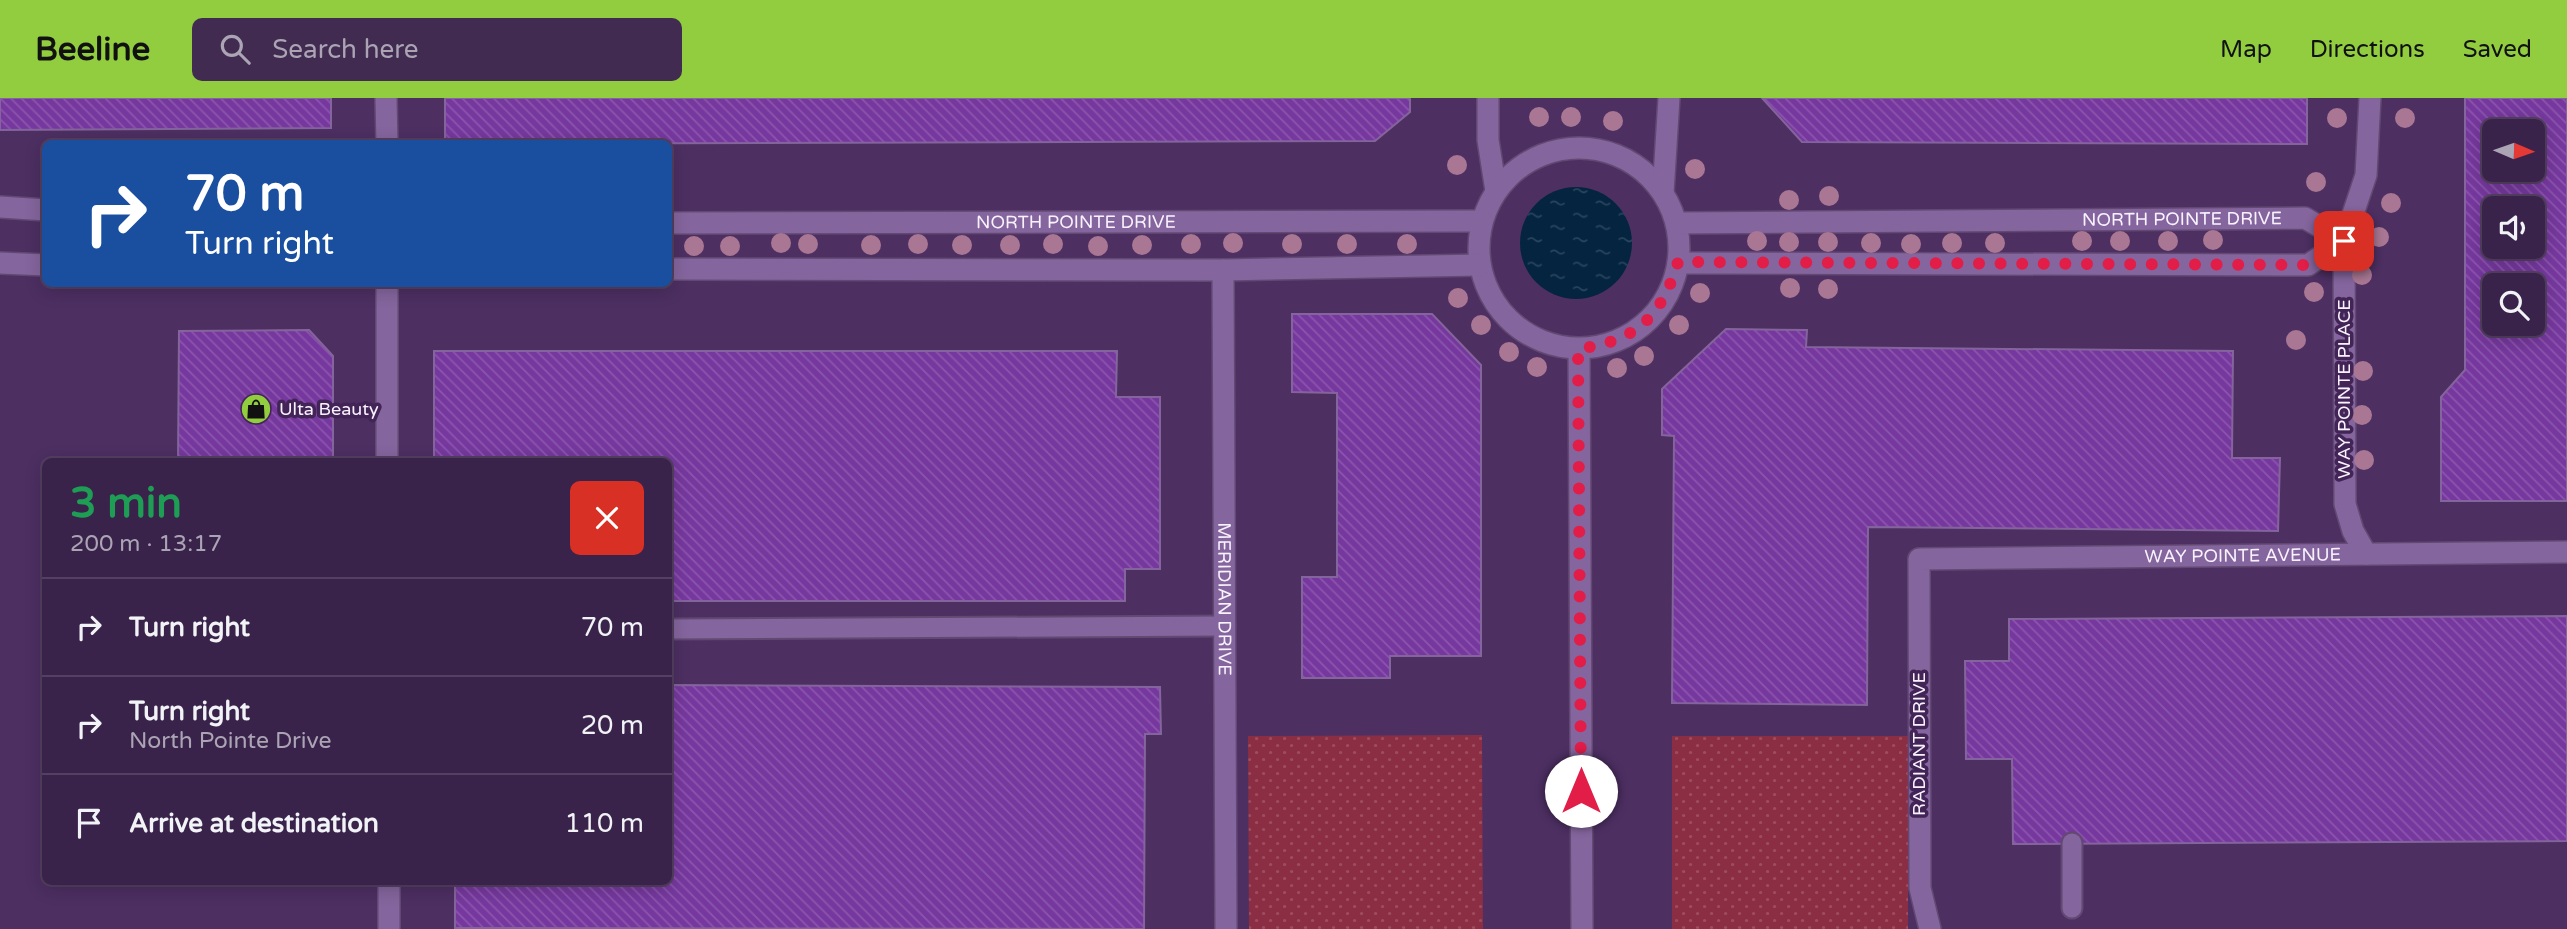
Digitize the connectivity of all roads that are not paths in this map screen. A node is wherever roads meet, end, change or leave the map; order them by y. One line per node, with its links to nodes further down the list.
1 (386, 98): 5 (street)
2 (1488, 98): 6 (street)
3 (1669, 98): 7 (street)
4 (2370, 98): 13 (street, WAY POINTE PLACE)
5 (387, 140)
6 (1496, 191): 7 (street); 10 (street)
7 (1663, 193): 12 (street)
8 (0, 207): 9 (street)
9 (42, 209)
10 (1482, 221): 11 (street, NORTH POINTE DRIVE); 17 (street)
11 (672, 223)
12 (1676, 223): 13 (street, NORTH POINTE DRIVE); 14 (street)
13 (2344, 241): 14 (street); 24 (street, WAY POINTE PLACE)
14 (1678, 262): 21 (street)
15 (0, 263): 16 (street)
16 (42, 265)
17 (1479, 265): 19 (street); 21 (street)
18 (672, 269): 19 (street)
19 (1223, 270): 26 (street, MERIDIAN DRIVE)
20 (387, 287): 22 (street)
21 (1578, 349): 33 (street)
22 (387, 458)
23 (2567, 552): 24 (street, WAY POINTE AVENUE)
24 (2366, 554): 25 (street, WAY POINTE AVENUE)
25 (1919, 559): 34 (street, RADIANT DRIVE)
26 (1225, 626): 27 (lane); 32 (street, MERIDIAN DRIVE)
27 (672, 629)
28 (2072, 843): 30 (lane)
29 (389, 885): 31 (street)
30 (2072, 908)
31 (389, 929)
32 (1226, 929)
33 (1582, 929)
34 (1930, 929)

